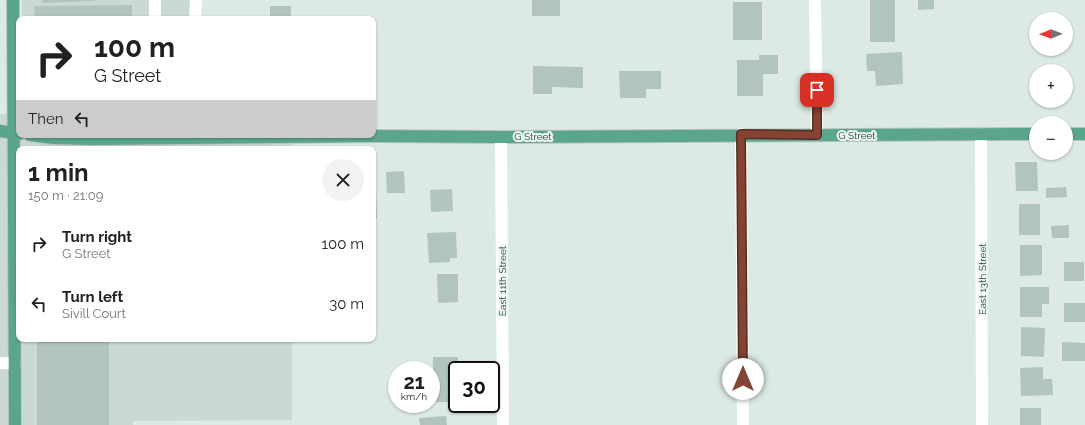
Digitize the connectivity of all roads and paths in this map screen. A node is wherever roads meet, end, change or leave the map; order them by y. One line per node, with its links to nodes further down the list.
1 (13, 0): 7 (main road)
2 (155, 0): 5 (street)
3 (196, 0): 6 (street)
4 (815, 0): 15 (street)
5 (155, 16)
6 (195, 16)
7 (16, 57): 9 (main road)
8 (0, 131): 9 (main road)
9 (16, 133): 19 (main road)
10 (741, 134): 15 (main road, G Street); 17 (main road, G Street); 22 (street)
11 (981, 134): 12 (main road, G Street); 15 (main road, G Street); 23 (street, East 13th Street)
12 (1029, 134)
13 (1073, 134): 14 (main road)
14 (1085, 134)
15 (817, 135)
16 (376, 136): 17 (main road, G Street)
17 (501, 136): 21 (street, East 11th Street)
18 (0, 363): 19 (street)
19 (15, 363): 20 (main road)
20 (15, 425)
21 (503, 425)
22 (743, 425)
23 (982, 425)

